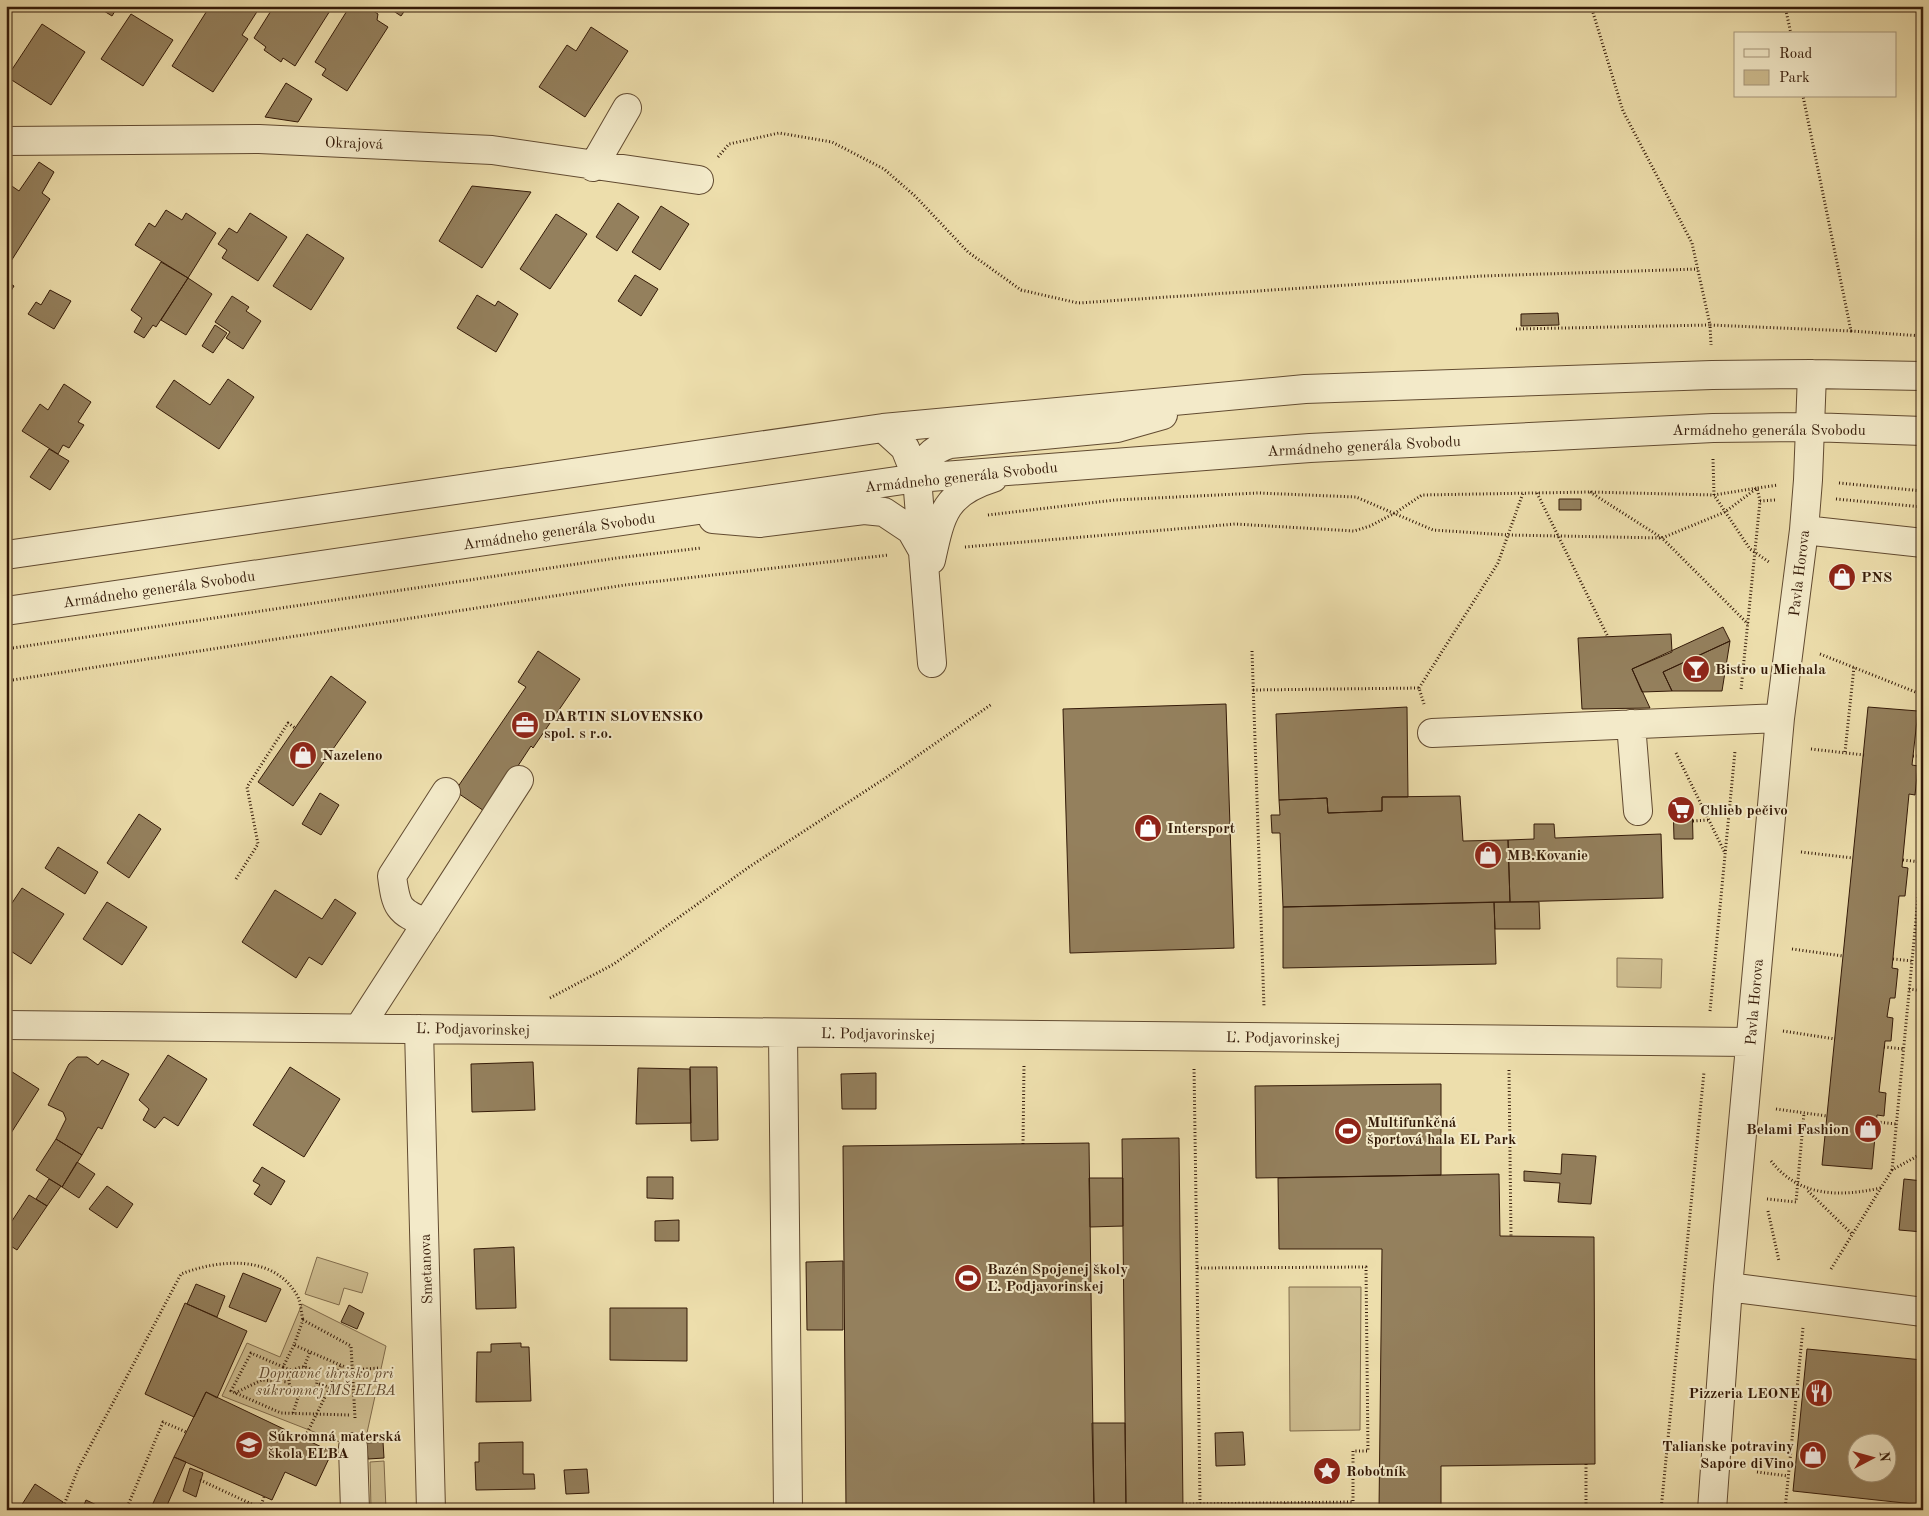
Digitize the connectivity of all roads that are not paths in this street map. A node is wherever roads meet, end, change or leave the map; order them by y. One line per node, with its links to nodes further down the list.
1 (627, 108): 3 (street)
2 (6, 141): 3 (street, Okrajová)
3 (594, 166): 4 (street, Okrajová)
4 (698, 180)
5 (1812, 374): 6 (street); 7 (street); 8 (street, Pavla Horova)
6 (1923, 376)
7 (1233, 396): 9 (street); 12 (street)
8 (1809, 427): 10 (street, Armádneho generála Svobodu); 11 (street, Armádneho generála Svobodu); 14 (street, Pavla Horova)
9 (883, 428): 12 (street); 17 (street)
10 (1923, 431)
11 (1018, 470): 12 (street, Armádneho generála Svobodu); 16 (street)
12 (917, 478): 13 (street, Armádneho generála Svobodu); 16 (street)
13 (666, 515): 16 (street); 18 (street, Armádneho generála Svobodu)
14 (1804, 530): 15 (street); 20 (street, Pavla Horova)
15 (1923, 543)
16 (928, 550): 19 (street)
17 (6, 555)
18 (6, 612)
19 (932, 663)
20 (1780, 718): 21 (street); 31 (street, Pavla Horova)
21 (1631, 724): 22 (street); 25 (street)
22 (1432, 733)
23 (519, 780): 26 (street)
24 (446, 792): 26 (street)
25 (1638, 812)
26 (427, 922): 28 (street)
27 (6, 1025): 28 (street, Ľ. Podjavorinskej)
28 (359, 1028): 29 (street, Ľ. Podjavorinskej)
29 (419, 1029): 30 (street, Ľ. Podjavorinskej); 36 (street, Smetanova)
30 (782, 1032): 31 (street, Ľ. Podjavorinskej); 37 (street)
31 (1750, 1042): 32 (street, Pavla Horova)
32 (1728, 1287): 33 (street); 38 (street, Pavla Horova)
33 (1923, 1312)
34 (354, 1436): 35 (street)
35 (355, 1510)
36 (431, 1510)
37 (788, 1510)
38 (1712, 1510)

